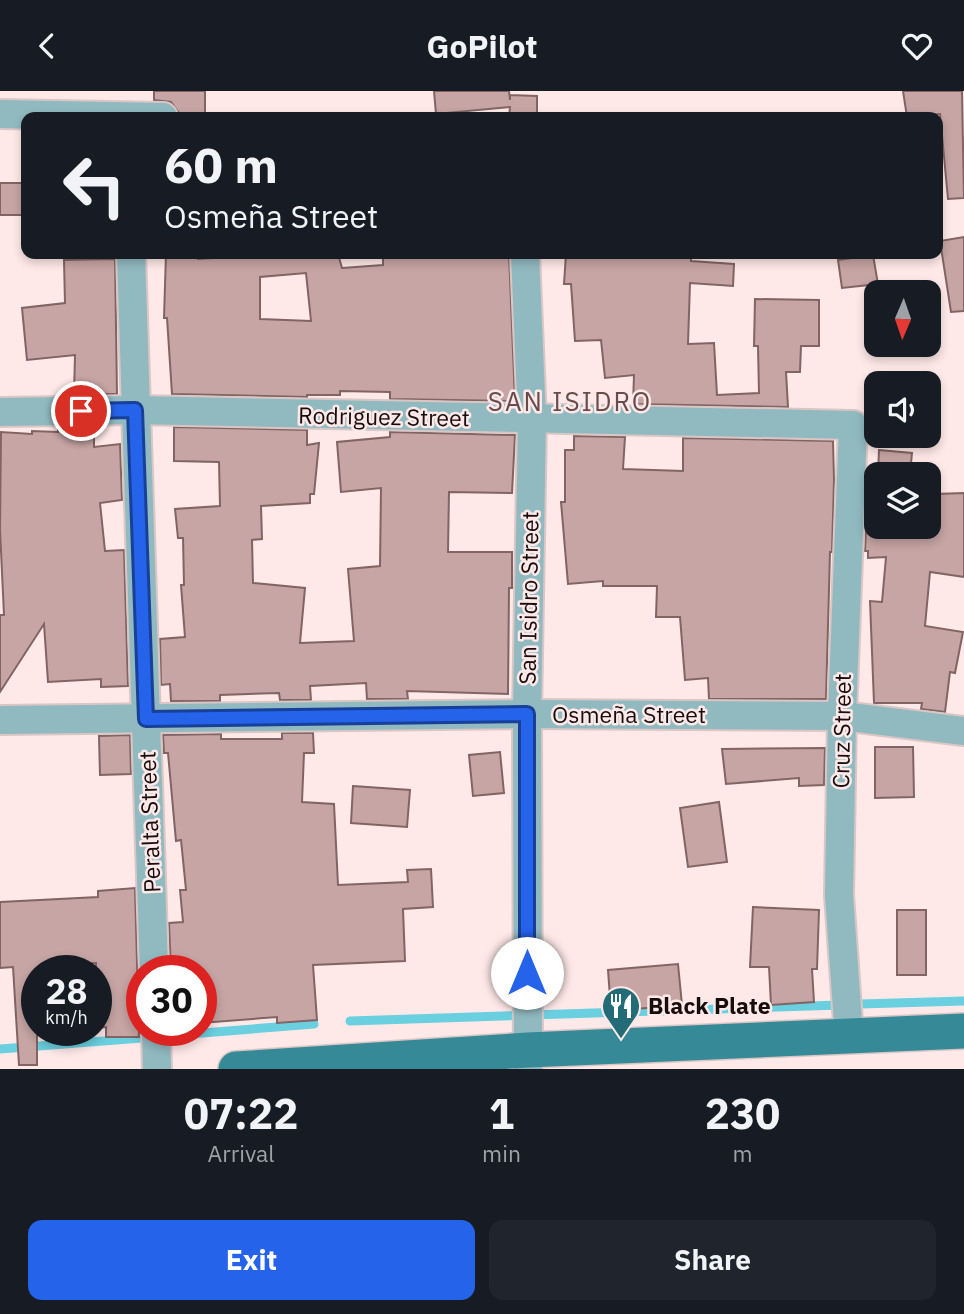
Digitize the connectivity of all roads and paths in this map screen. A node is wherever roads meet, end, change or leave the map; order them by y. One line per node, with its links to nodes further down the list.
1 (0, 114): 2 (street)
2 (21, 114)
3 (131, 259): 5 (street, Peralta Street)
4 (525, 259): 7 (street, San Isidro Street)
5 (135, 410): 6 (street, Rodriguez Street); 7 (street, Rodriguez Street); 11 (street, Peralta Street)
6 (0, 412)
7 (532, 420): 8 (street, Rodriguez Street); 9 (street, San Isidro Street)
8 (853, 425): 10 (street, Cruz Street)
9 (527, 714): 10 (street, Osmeña Street); 11 (street, Osmeña Street); 18 (street, San Isidro Street)
10 (842, 716): 13 (street, Osmeña Street); 16 (street, Cruz Street)
11 (146, 719): 12 (street, Osmeña Street); 14 (street, Peralta Street)
12 (0, 720)
13 (964, 731)
14 (153, 955)
15 (964, 1031): 16 (main road)
16 (849, 1037): 18 (main road)
17 (156, 1046): 19 (street)
18 (528, 1060): 20 (main road)
19 (157, 1069)
20 (236, 1069)

